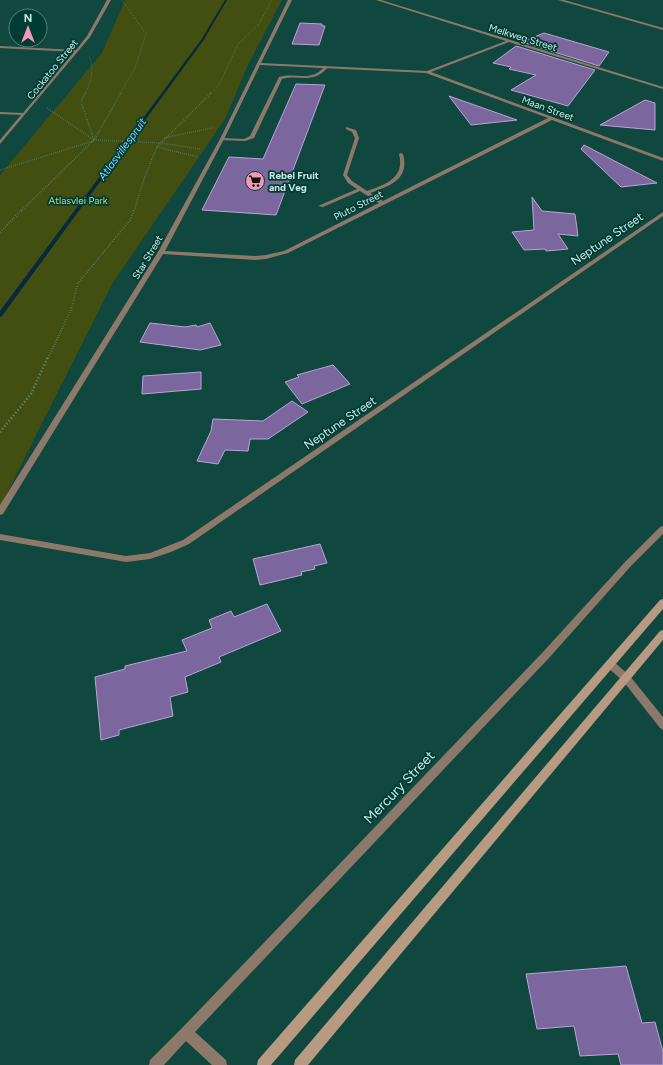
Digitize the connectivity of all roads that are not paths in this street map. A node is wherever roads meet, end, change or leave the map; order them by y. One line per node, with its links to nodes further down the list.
1 (109, 0): 8 (street, Cockatoo Street)
2 (290, 0): 9 (street, Star Street)
3 (378, 0): 6 (street, Melkweg Street)
4 (560, 0): 5 (street)
5 (663, 30)
6 (508, 41): 11 (street, Maan Street); 14 (street, Melkweg Street)
7 (0, 47): 8 (street)
8 (77, 51): 16 (street, Cockatoo Street)
9 (259, 64): 10 (street, Maan Street); 19 (street, Star Street)
10 (326, 67): 11 (street, Maan Street); 12 (street)
11 (426, 72): 17 (street, Maan Street)
12 (313, 77): 13 (street); 19 (street)
13 (309, 83)
14 (663, 88)
15 (0, 113): 16 (street)
16 (24, 114): 20 (street, Cockatoo Street)
17 (550, 119): 22 (street, Maan Street); 25 (street, Pluto Street)
18 (348, 128): 23 (street)
19 (222, 139): 28 (street, Star Street)
20 (0, 142)
21 (401, 154): 24 (street)
22 (663, 160)
23 (360, 189): 24 (street); 26 (street)
24 (366, 193): 25 (street)
25 (382, 203): 28 (street, Pluto Street)
26 (321, 206)
27 (663, 214): 31 (street, Neptune Street)
28 (161, 252): 29 (street, Star Street)
29 (0, 512)
30 (663, 529): 37 (street, Mercury Street)
31 (0, 538)
32 (663, 603): 34 (street)
33 (663, 634): 35 (street)
34 (610, 664): 35 (street); 40 (street)
35 (626, 678): 36 (street); 41 (street)
36 (663, 725)
37 (186, 1032): 38 (street, Mercury Street); 39 (street)
38 (155, 1065)
39 (221, 1065)
40 (263, 1065)
41 (300, 1065)

